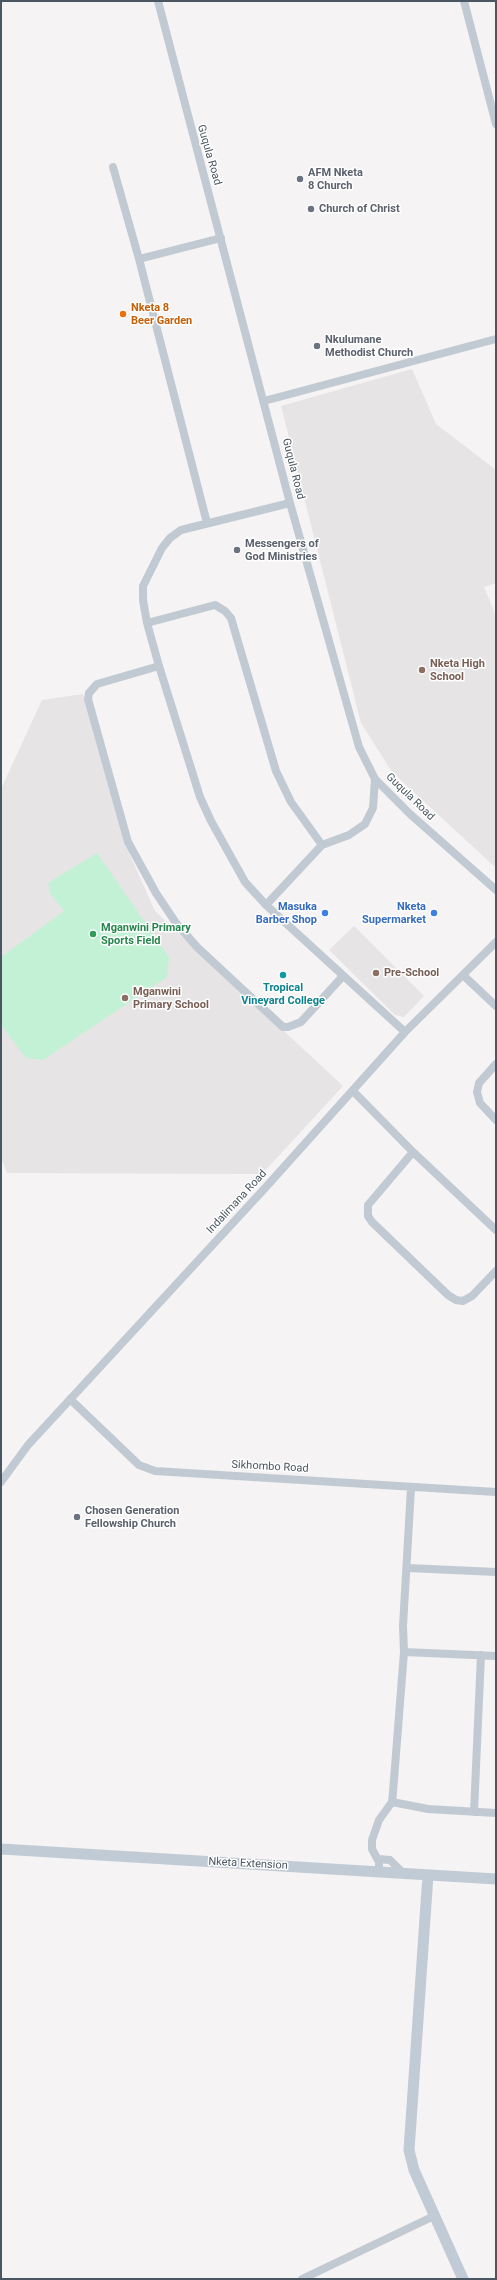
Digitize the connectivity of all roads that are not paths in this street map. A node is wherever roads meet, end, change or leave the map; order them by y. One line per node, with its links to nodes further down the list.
1 (158, 1): 5 (street, Guqula Road)
2 (464, 1): 3 (street)
3 (496, 124)
4 (113, 167): 6 (street)
5 (221, 238): 6 (street); 8 (street, Guqula Road)
6 (139, 259): 10 (street)
7 (496, 339): 8 (street)
8 (264, 400): 9 (street, Guqula Road)
9 (290, 503): 10 (street); 13 (street, Guqula Road)
10 (207, 523): 11 (street)
11 (148, 623): 12 (street); 14 (street)
12 (159, 666): 16 (street); 19 (street)
13 (375, 779): 14 (street); 15 (street, Guqula Road)
14 (322, 845): 16 (street)
15 (496, 890)
16 (266, 905): 19 (street)
17 (496, 942): 18 (street, Indalimana Road)
18 (463, 975): 20 (street); 21 (street, Indalimana Road)
19 (343, 976): 21 (street)
20 (496, 1006)
21 (405, 1032): 23 (street, Indalimana Road)
22 (496, 1064): 24 (street)
23 (352, 1091): 25 (street); 28 (street, Indalimana Road)
24 (496, 1120)
25 (413, 1152): 26 (street); 27 (street)
26 (496, 1230)
27 (496, 1271)
28 (70, 1400): 29 (street, Indalimana Road); 30 (street, Sikhombo Road)
29 (1, 1482)
30 (411, 1488): 31 (street, Sikhombo Road); 32 (street)
31 (496, 1492)
32 (408, 1568): 33 (street); 34 (street)
33 (496, 1572)
34 (404, 1652): 35 (street); 37 (street)
35 (481, 1656): 36 (street); 38 (street)
36 (496, 1656)
37 (392, 1802): 38 (street); 41 (street)
38 (474, 1812): 39 (street)
39 (496, 1813)
40 (1, 1849): 42 (street, Nketa Extension)
41 (378, 1859): 42 (street); 43 (street)
42 (379, 1872): 43 (street, Nketa Extension)
43 (404, 1874): 44 (street, Nketa Extension)
44 (428, 1875): 45 (street, Nketa Extension); 46 (street)
45 (496, 1879)
46 (434, 2216): 47 (street); 48 (street)
47 (302, 2279)
48 (463, 2279)

